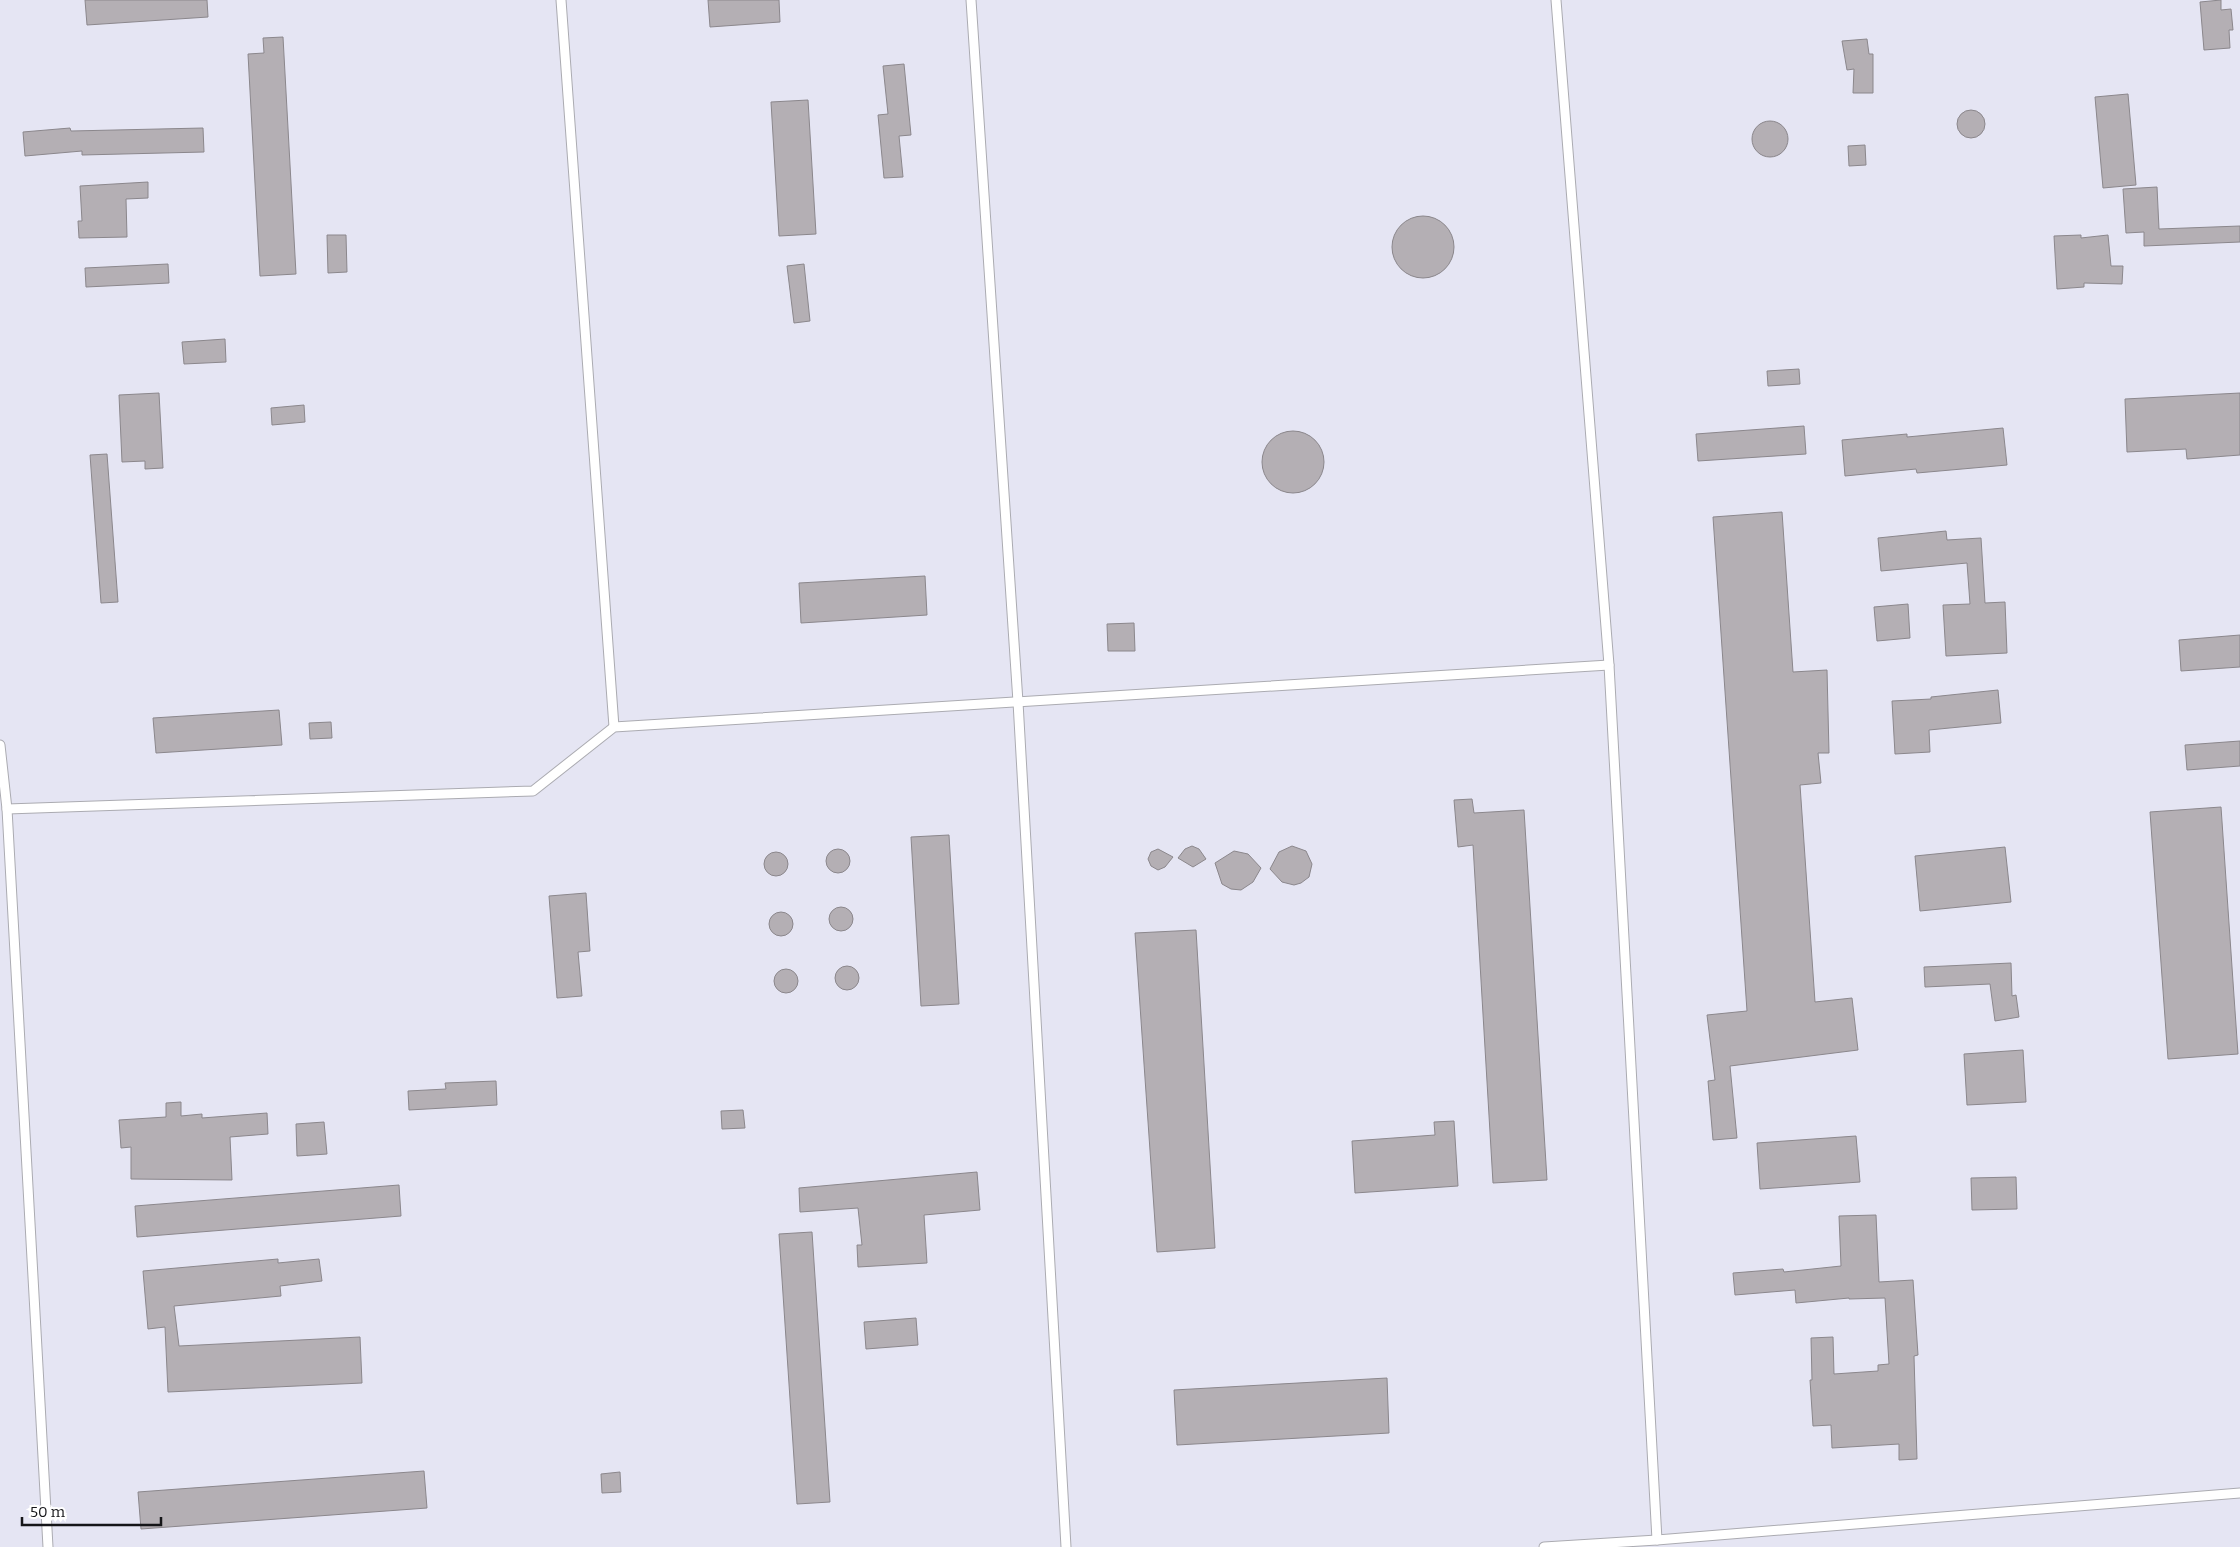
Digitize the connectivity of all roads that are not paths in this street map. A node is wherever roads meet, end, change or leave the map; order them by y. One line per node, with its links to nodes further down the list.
1 (562, 0): 6 (lane)
2 (972, 0): 5 (lane)
3 (1556, 0): 4 (lane)
4 (1610, 665): 5 (lane); 11 (lane)
5 (1018, 702): 6 (lane); 13 (lane)
6 (614, 728): 9 (lane)
7 (0, 745): 8 (lane)
8 (1, 772): 9 (lane)
9 (7, 809): 12 (lane)
10 (2240, 1493): 11 (lane)
11 (1657, 1540): 14 (lane)
12 (48, 1547)
13 (1066, 1547)
14 (1544, 1547)

